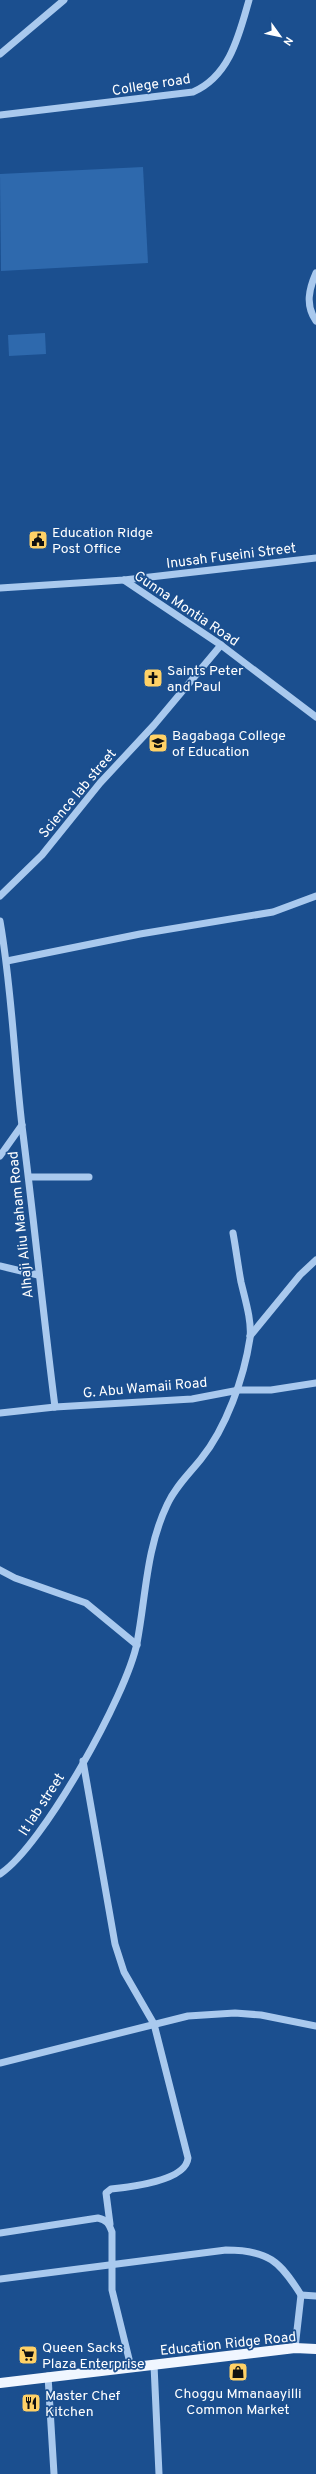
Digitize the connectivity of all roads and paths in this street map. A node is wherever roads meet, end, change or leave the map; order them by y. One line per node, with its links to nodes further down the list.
1 (64, 0): 3 (street)
2 (250, 0): 4 (street, College road)
3 (0, 54)
4 (0, 115)
5 (316, 273): 6 (street)
6 (316, 321)
7 (316, 558): 8 (street, Inusah Fuseini Street)
8 (124, 580): 9 (street, Gunna Montia Road); 10 (street, Gunna Montia Road)
9 (0, 588)
10 (221, 645): 11 (street, Gunna Montia Road); 12 (street, Science lab street)
11 (316, 717)
12 (0, 896)
13 (316, 896): 15 (street)
14 (0, 921): 15 (street, Alhaji Aliu Maham Road)
15 (7, 961): 16 (street, Alhaji Aliu Maham Road)
16 (22, 1126): 17 (street); 18 (street, Alhaji Aliu Maham Road)
17 (0, 1156)
18 (30, 1177): 19 (street); 23 (street, Alhaji Aliu Maham Road)
19 (89, 1177)
20 (233, 1233): 24 (street)
21 (316, 1260): 24 (street)
22 (0, 1266): 23 (street)
23 (38, 1275): 27 (street, Alhaji Aliu Maham Road)
24 (250, 1336): 26 (street, It lab street)
25 (316, 1383): 26 (street, G. Abu Wamaii Road)
26 (239, 1390): 27 (street, G. Abu Wamaii Road); 30 (street, It lab street)
27 (55, 1407): 28 (street, G. Abu Wamaii Road)
28 (0, 1413)
29 (0, 1570): 30 (street)
30 (137, 1645): 31 (street, It lab street)
31 (83, 1761): 32 (street, It lab street); 33 (street)
32 (0, 1874)
33 (154, 2024): 34 (street); 35 (street); 36 (street)
34 (316, 2026)
35 (0, 2063)
36 (110, 2224): 37 (street); 38 (street)
37 (0, 2233)
38 (113, 2265): 39 (street); 40 (street); 45 (street)
39 (0, 2279)
40 (301, 2295): 41 (street); 42 (street)
41 (316, 2296)
42 (295, 2348): 43 (main road, Education Ridge Road); 44 (main road, Education Ridge Road)
43 (316, 2349)
44 (154, 2365): 45 (main road, Education Ridge Road); 49 (street)
45 (131, 2367): 46 (main road, Education Ridge Road)
46 (48, 2376): 47 (main road, Education Ridge Road); 48 (street)
47 (0, 2383)
48 (54, 2474)
49 (159, 2474)

